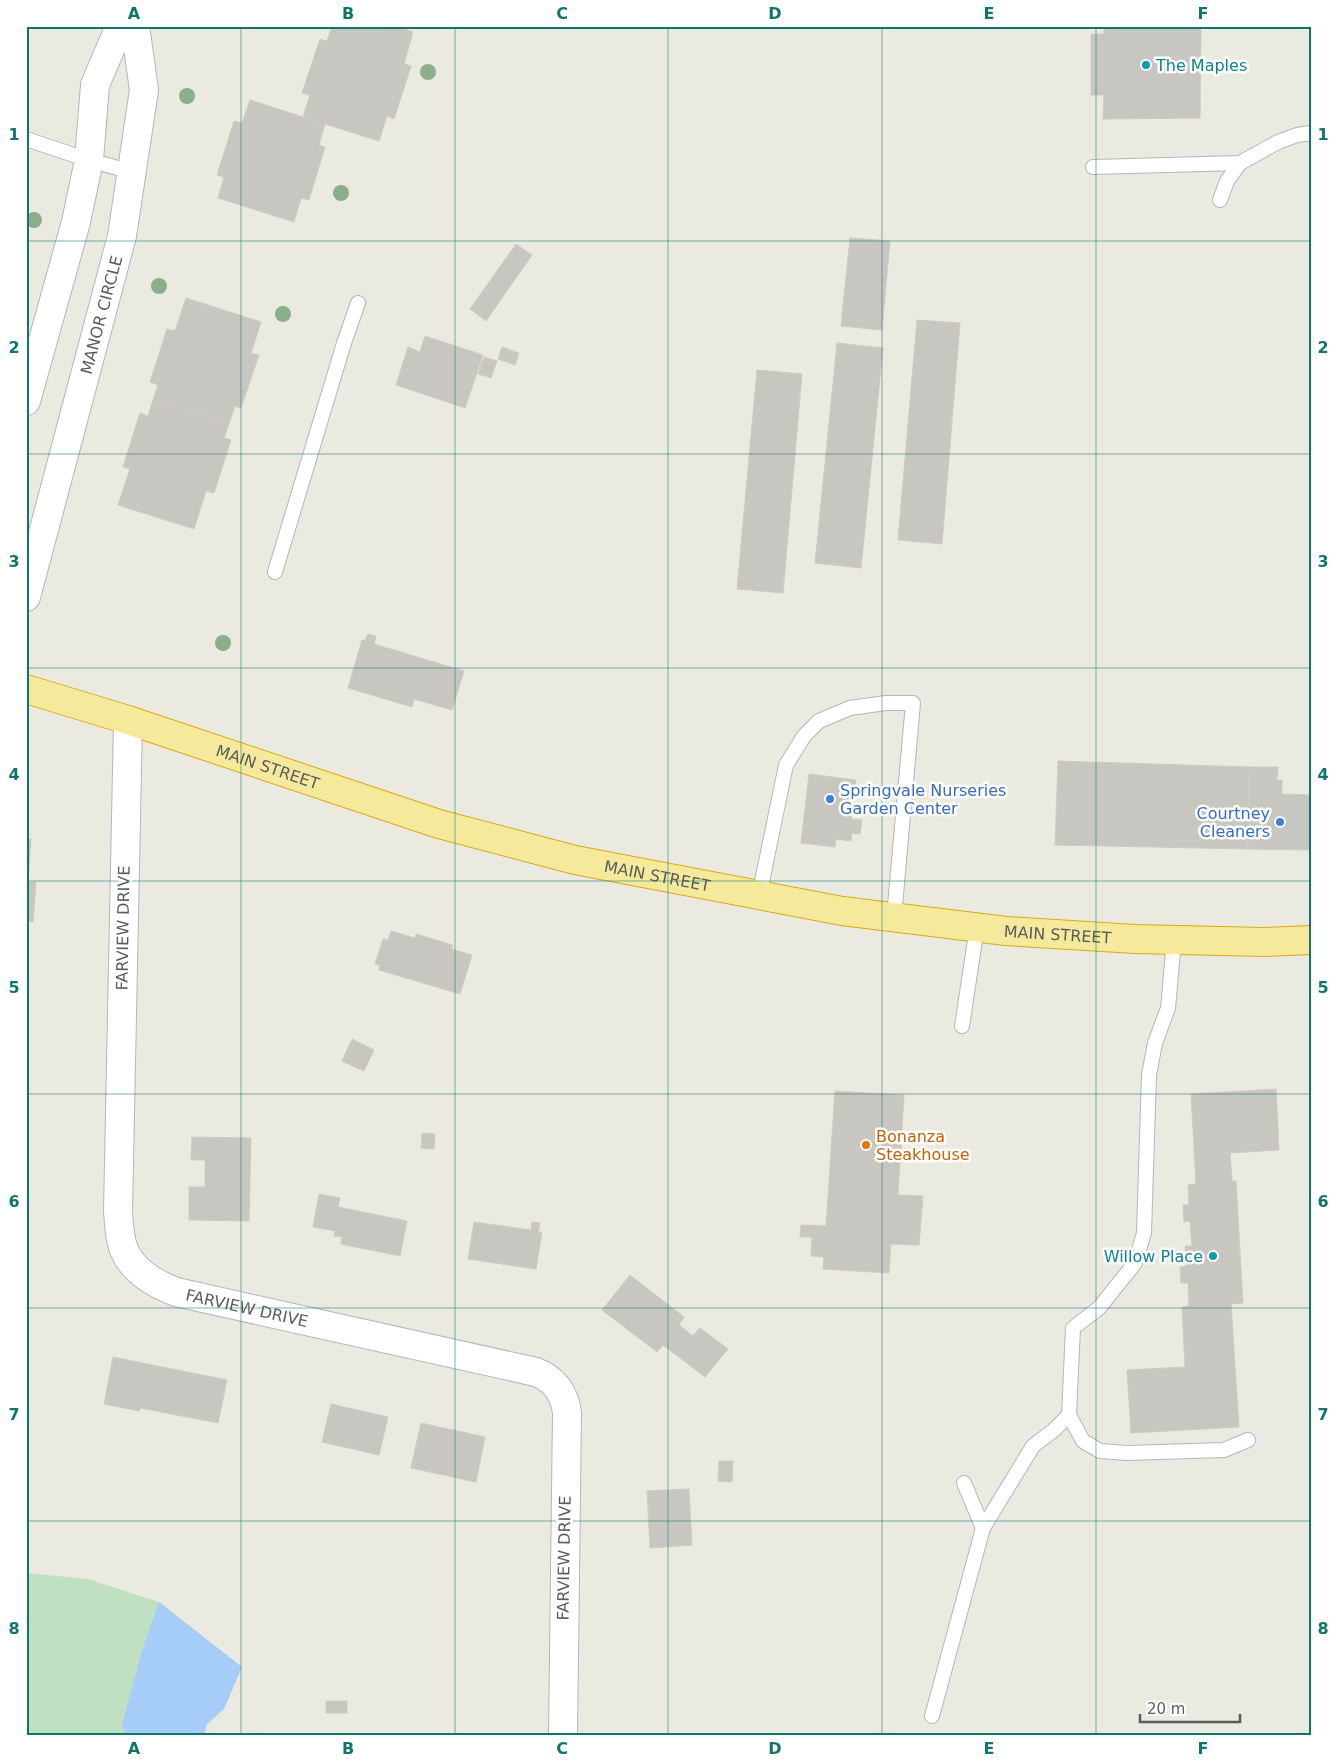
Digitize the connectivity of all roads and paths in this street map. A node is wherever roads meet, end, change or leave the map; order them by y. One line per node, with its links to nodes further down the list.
1 (120, 26): 5 (street)
2 (135, 26): 8 (street, MANOR CIRCLE)
3 (1311, 133): 6 (lane)
4 (26, 139): 5 (lane)
5 (90, 160): 8 (lane); 11 (street)
6 (1240, 163): 7 (lane); 9 (lane)
7 (1093, 167)
8 (132, 172): 13 (street, MANOR CIRCLE)
9 (1220, 200)
10 (358, 303): 12 (lane)
11 (26, 401)
12 (276, 572)
13 (26, 597)
14 (26, 689): 15 (highway, MAIN STREET)
15 (128, 720): 16 (highway, MAIN STREET); 27 (street, FARVIEW DRIVE)
16 (759, 896): 17 (highway, MAIN STREET); 17 (lane)
17 (894, 917): 18 (highway, MAIN STREET)
18 (977, 927): 19 (highway, MAIN STREET); 21 (lane)
19 (1174, 940): 20 (highway, MAIN STREET); 22 (lane)
20 (1311, 940)
21 (962, 1026)
22 (1069, 1416): 23 (lane); 25 (lane)
23 (1248, 1440)
24 (964, 1483): 25 (lane)
25 (984, 1528): 26 (lane)
26 (932, 1716)
27 (563, 1736)

